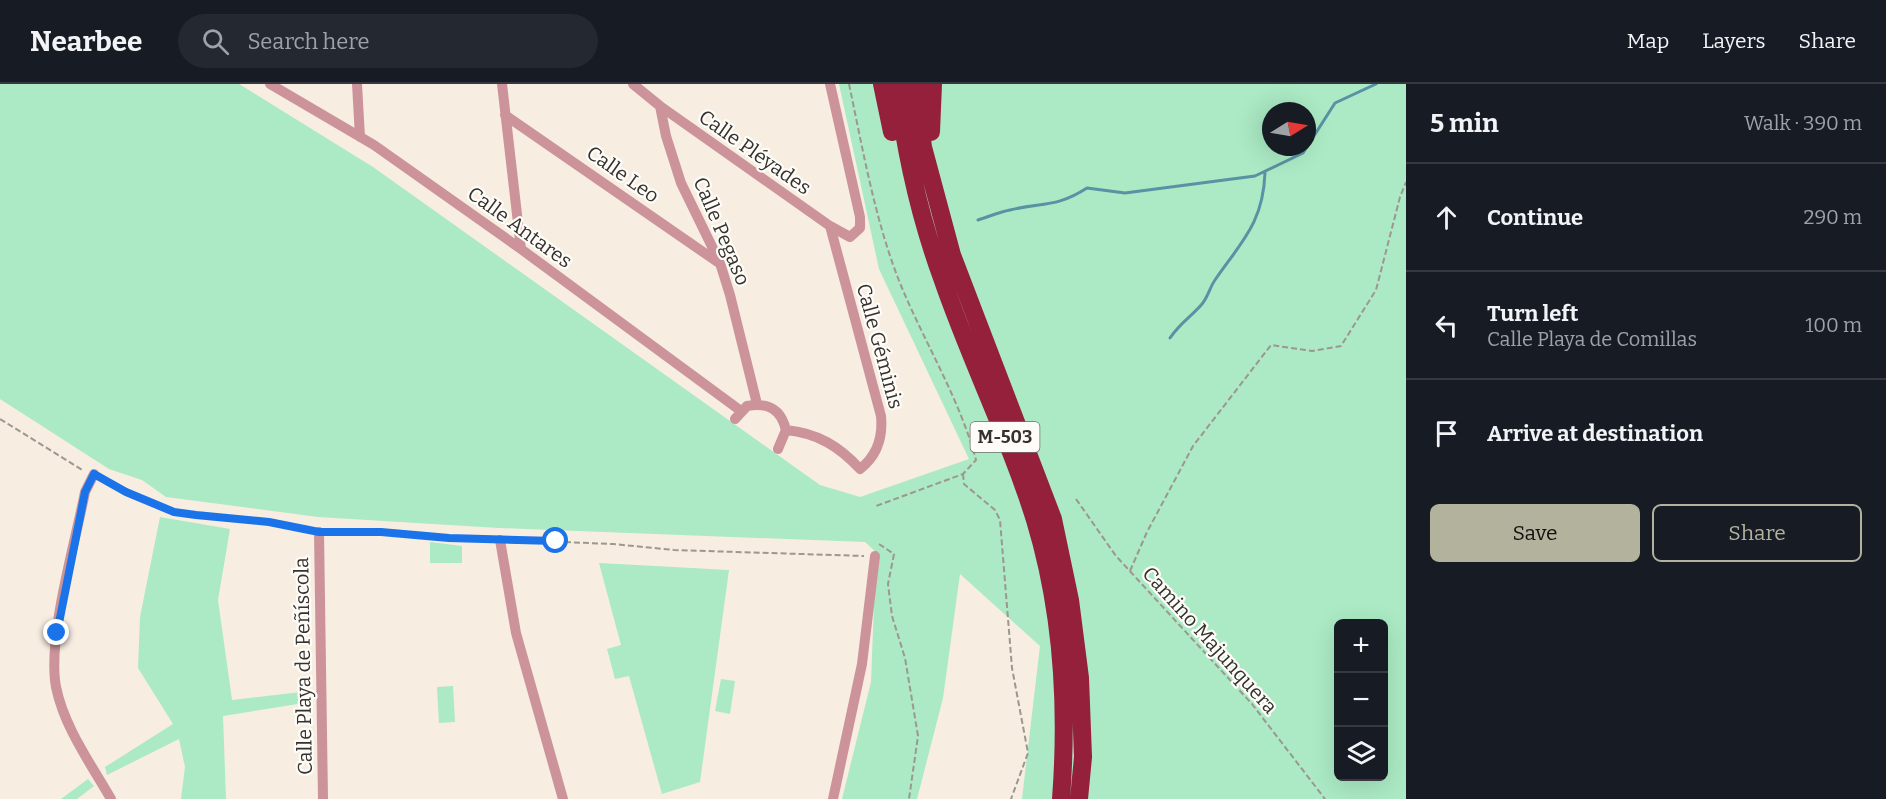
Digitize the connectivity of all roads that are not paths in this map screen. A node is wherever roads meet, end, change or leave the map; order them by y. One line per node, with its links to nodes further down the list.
1 (270, 84): 12 (street, Calle Antares)
2 (357, 84): 12 (street)
3 (501, 84): 11 (street)
4 (633, 84): 10 (street)
5 (830, 84): 13 (street)
6 (882, 84): 17 (highway, M-503)
7 (897, 84): 17 (highway, M-503)
8 (915, 84): 15 (highway, M-503)
9 (933, 84): 15 (highway, M-503)
10 (660, 106): 13 (street, Calle Pléyades); 16 (street, Calle Pegaso)
11 (505, 115): 14 (street); 16 (street, Calle Leo)
12 (360, 137): 14 (street, Calle Antares)
13 (830, 226): 19 (street, Calle Géminis)
14 (521, 249): 18 (street, Calle Antares)
15 (952, 255): 30 (highway, M-503)
16 (720, 263): 18 (street, Calle Pegaso)
17 (959, 325): 29 (highway, M-503)
18 (757, 404): 19 (street)
19 (786, 430): 20 (street)
20 (778, 449)
21 (94, 474): 25 (street)
22 (319, 532): 26 (street, Calle Playa de Peñíscola)
23 (500, 540): 27 (street)
24 (872, 556): 28 (street)
25 (111, 799)
26 (323, 799)
27 (563, 799)
28 (833, 799)
29 (1061, 799)
30 (1079, 799)

